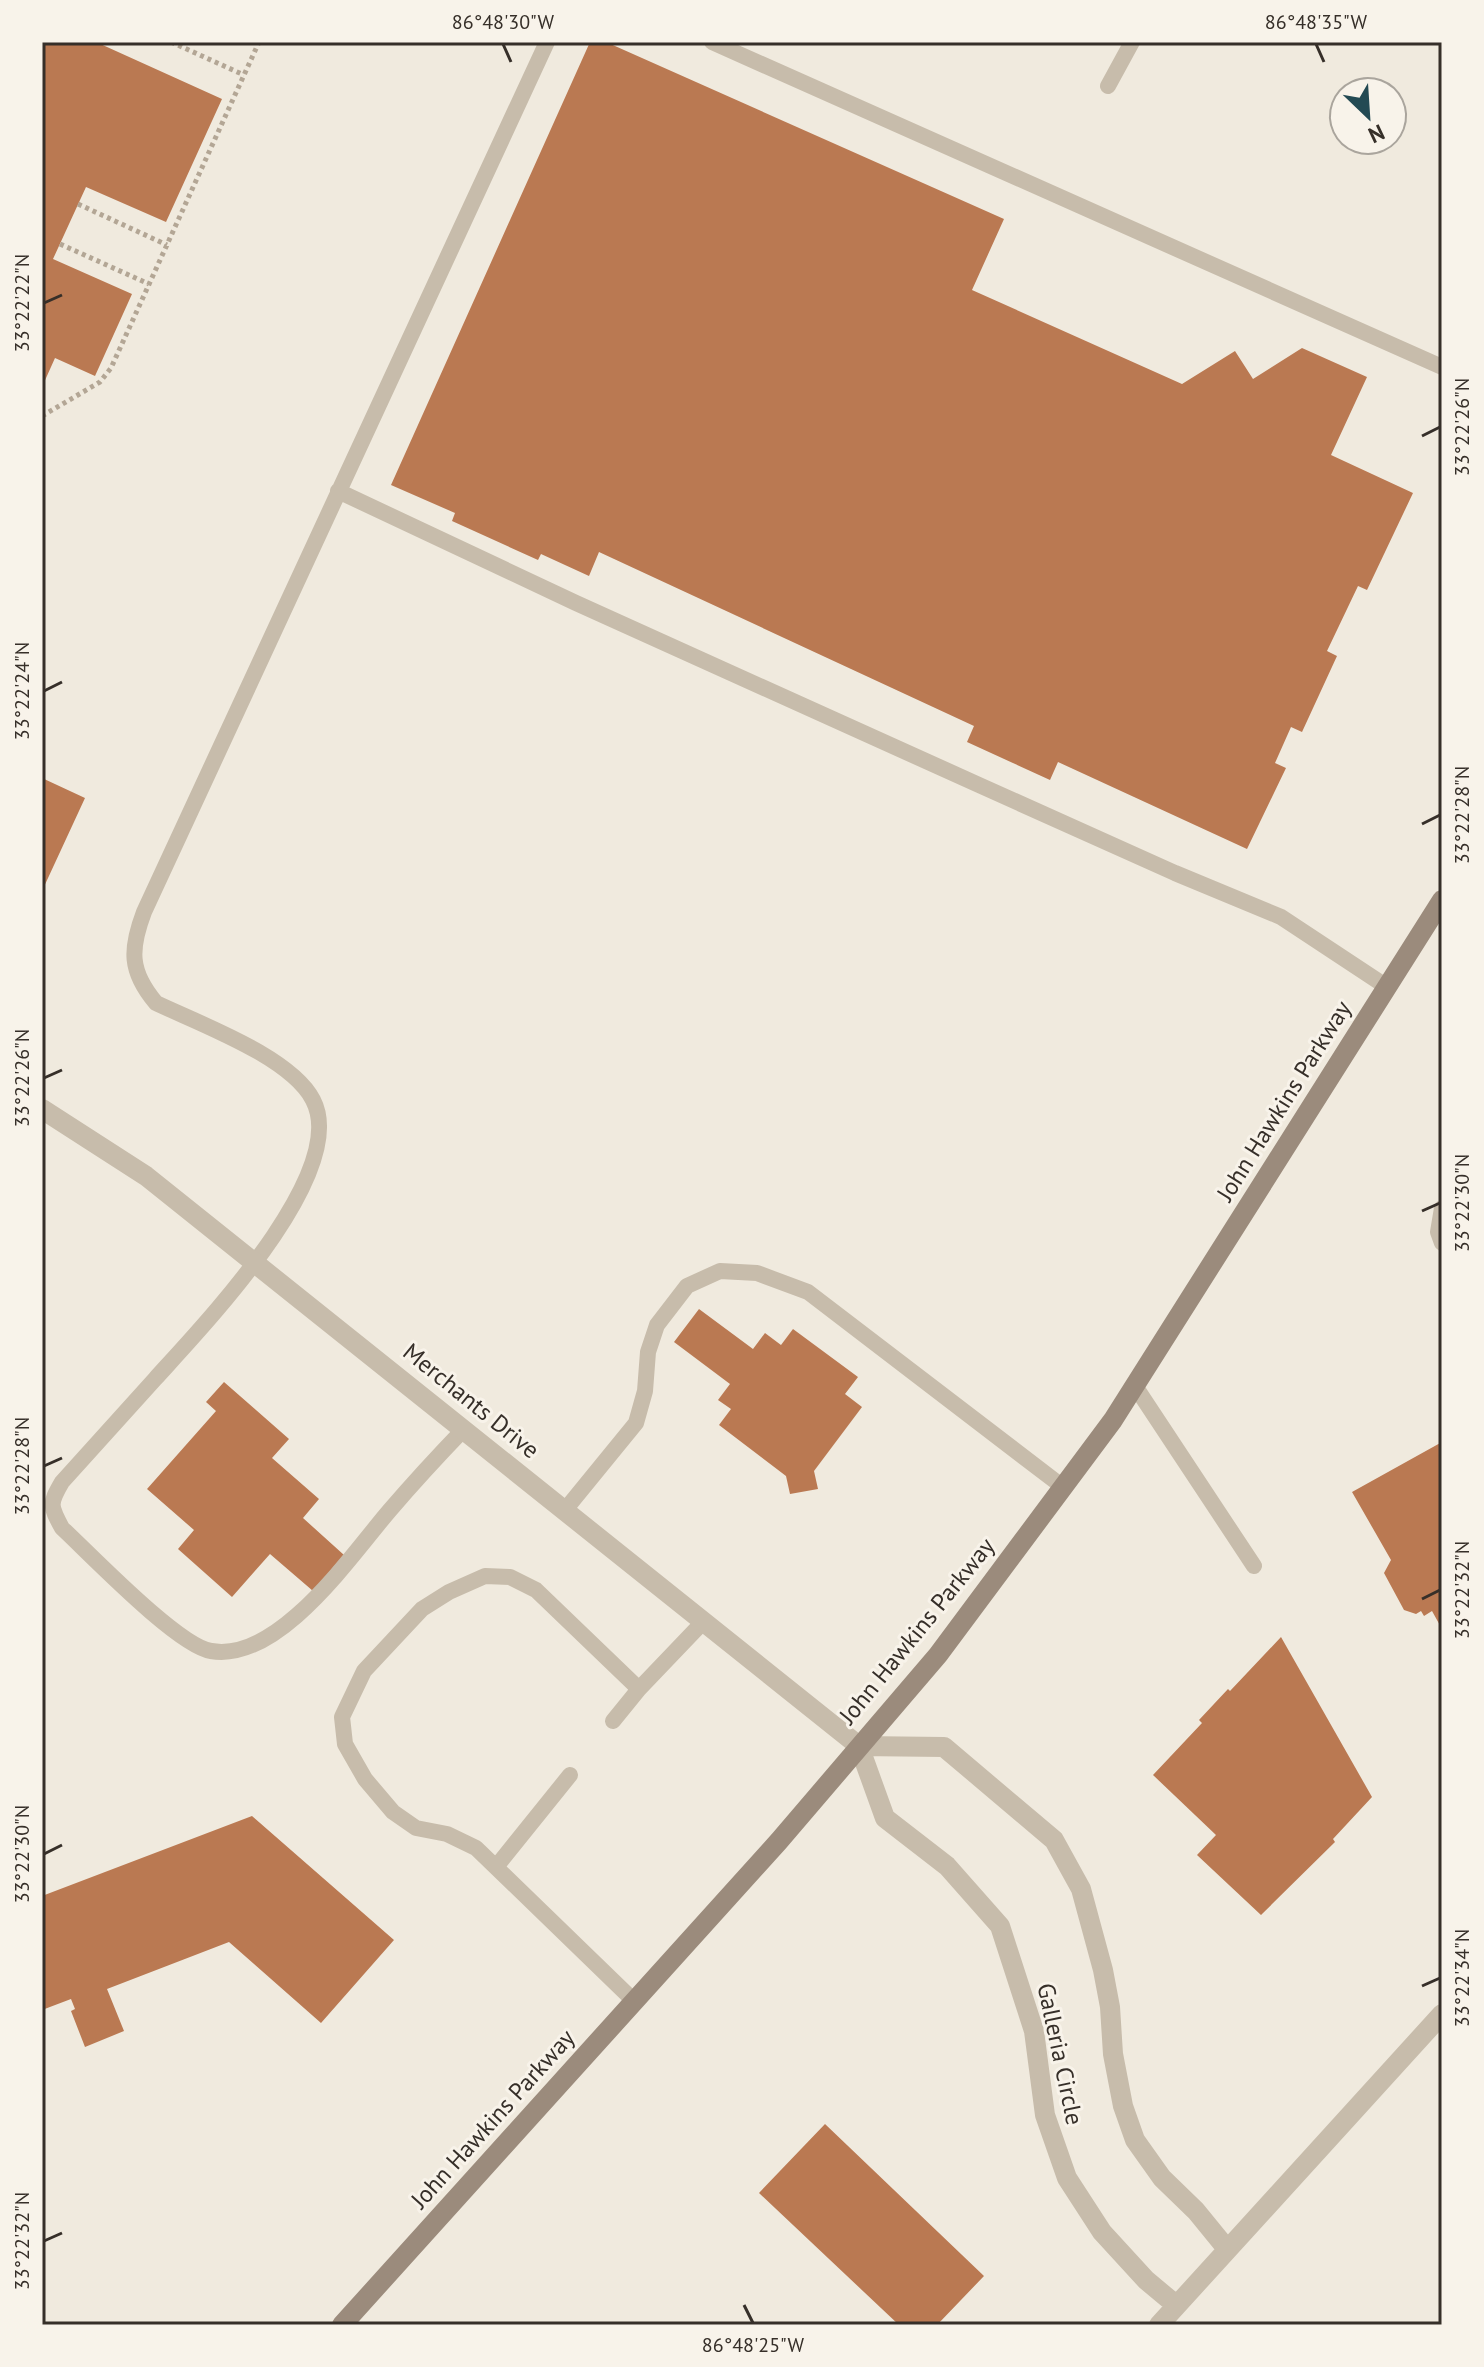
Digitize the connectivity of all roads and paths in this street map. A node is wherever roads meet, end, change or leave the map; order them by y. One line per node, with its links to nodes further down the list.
1 (171, 42): 6 (path)
2 (259, 42): 6 (path)
3 (547, 42): 14 (lane)
4 (712, 42): 12 (lane)
5 (1132, 42): 7 (lane)
6 (244, 75): 10 (path)
7 (1108, 86)
8 (78, 204): 10 (path)
9 (60, 244): 11 (path)
10 (167, 245): 11 (path)
11 (149, 284): 13 (path)
12 (1442, 367)
13 (42, 416)
14 (338, 491): 16 (lane); 20 (lane)
15 (1440, 906): 16 (main road, John Hawkins Parkway)
16 (1387, 987): 21 (main road, John Hawkins Parkway)
17 (42, 1109): 20 (street, Merchants Drive)
18 (1442, 1208): 19 (lane)
19 (1442, 1243)
20 (255, 1261): 22 (street, Merchants Drive); 22 (lane)
21 (1135, 1386): 23 (main road, John Hawkins Parkway); 25 (lane)
22 (464, 1429): 24 (street, Merchants Drive)
23 (1063, 1487): 24 (lane); 29 (main road, John Hawkins Parkway)
24 (565, 1510): 26 (street, Merchants Drive)
25 (1254, 1566)
26 (704, 1621): 27 (lane); 29 (street, Merchants Drive)
27 (639, 1689): 28 (lane); 31 (lane)
28 (613, 1721)
29 (859, 1746): 32 (main road, John Hawkins Parkway); 34 (street); 35 (street, Galleria Circle)
30 (570, 1775): 31 (lane)
31 (496, 1867): 32 (lane)
32 (634, 2001): 36 (main road, John Hawkins Parkway)
33 (1442, 2014): 34 (street)
34 (1227, 2249): 35 (street)
35 (1176, 2305): 37 (street)
36 (342, 2325)
37 (1159, 2325)

